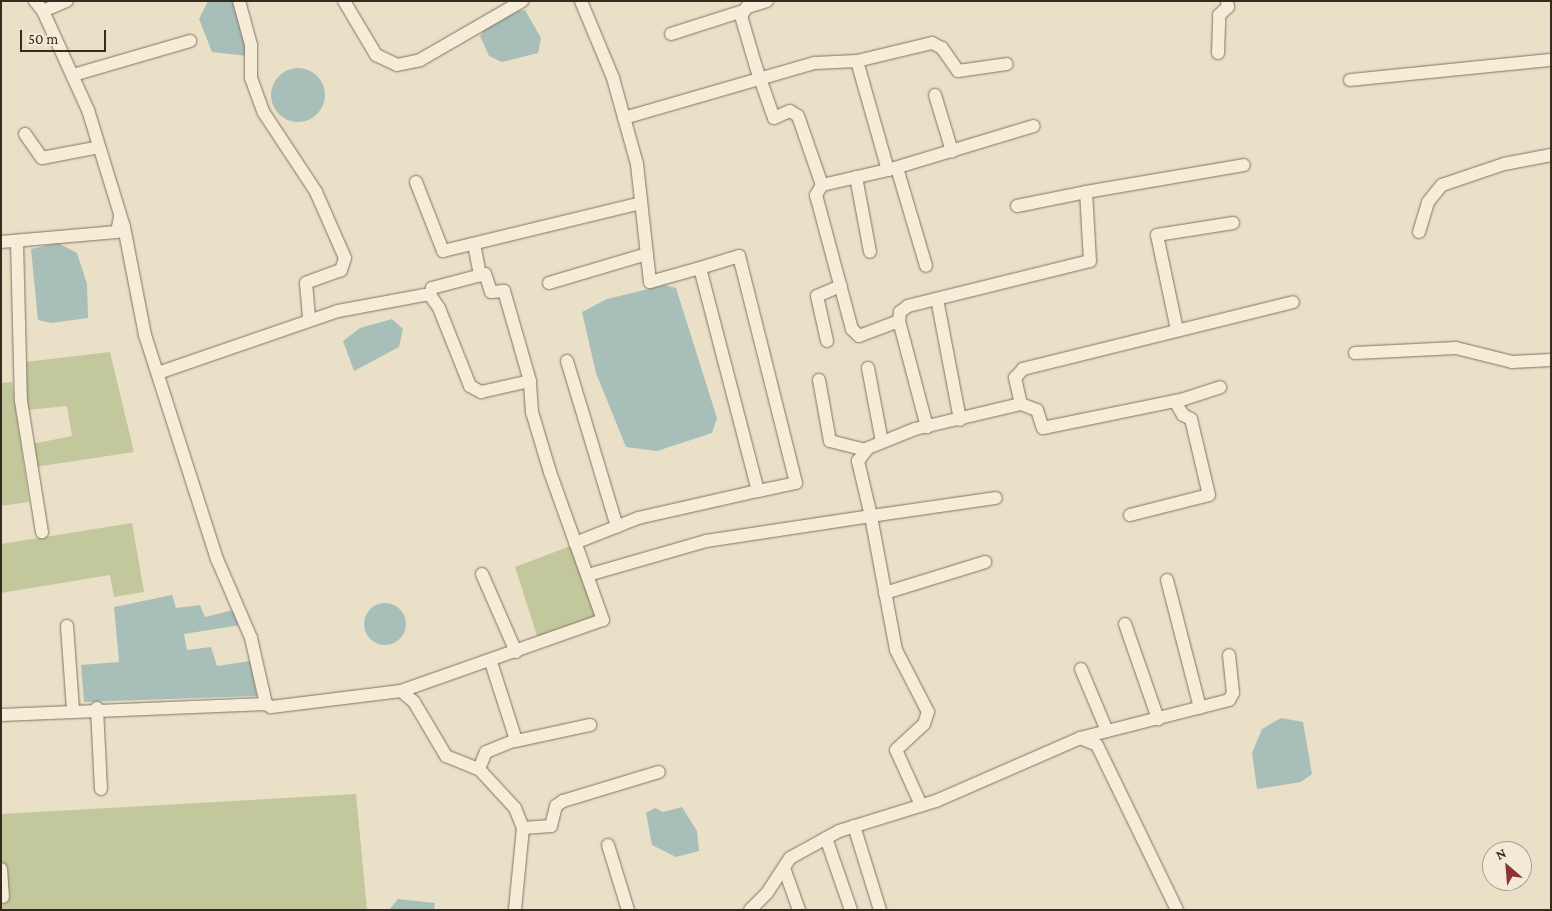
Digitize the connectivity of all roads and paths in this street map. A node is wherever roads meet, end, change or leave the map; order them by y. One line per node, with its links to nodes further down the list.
1 (67, 1): 8 (street)
2 (239, 1): 51 (street)
3 (344, 1): 9 (street)
4 (522, 1): 9 (street)
5 (581, 1): 21 (street)
6 (767, 1): 10 (street)
7 (1227, 1): 13 (street)
8 (39, 6): 17 (street)
9 (502, 6)
10 (743, 11): 11 (street); 19 (street)
11 (671, 34)
12 (190, 41): 17 (street)
13 (1218, 53)
14 (1551, 60): 18 (street)
15 (857, 61): 16 (street); 19 (street); 28 (street)
16 (1006, 64)
17 (73, 76): 24 (street)
18 (1350, 80)
19 (761, 81): 21 (street); 31 (street)
20 (935, 95): 25 (street)
21 (624, 118): 33 (street)
22 (1034, 126): 25 (street)
23 (25, 134): 24 (street)
24 (99, 147): 35 (street)
25 (952, 151): 28 (street)
26 (1551, 155): 37 (street)
27 (1244, 165): 32 (street)
28 (892, 169): 29 (street); 43 (street)
29 (856, 178): 31 (street); 41 (street)
30 (416, 182): 40 (street)
31 (822, 185): 47 (street)
32 (1086, 192): 34 (street); 49 (street)
33 (641, 203): 40 (street); 42 (street)
34 (1018, 206)
35 (120, 217): 38 (street); 59 (street)
36 (1233, 223): 53 (street)
37 (1419, 232)
38 (17, 241): 39 (street); 74 (street)
39 (1, 242)
40 (474, 244): 45 (street)
41 (870, 252)
42 (647, 254): 44 (street); 46 (street)
43 (926, 266)
44 (700, 268): 69 (street); 69 (street)
45 (480, 275): 48 (street); 61 (street)
46 (549, 283)
47 (841, 286): 52 (street); 54 (street)
48 (430, 295): 51 (street); 61 (street)
49 (937, 299): 52 (street); 65 (street)
50 (1293, 302): 53 (street)
51 (309, 320): 59 (street)
52 (899, 321): 66 (street)
53 (1177, 330): 64 (street)
54 (827, 341)
55 (1355, 353): 56 (street)
56 (1551, 360)
57 (567, 361): 73 (street)
58 (868, 368): 67 (street)
59 (158, 372): 88 (street)
60 (819, 380): 68 (street)
61 (530, 381): 75 (street)
62 (1220, 387): 63 (street)
63 (1175, 401): 64 (street); 71 (street)
64 (1021, 404): 65 (street)
65 (960, 420): 66 (street)
66 (927, 427): 67 (street)
67 (882, 442): 68 (street)
68 (866, 450): 72 (street)
69 (758, 491): 73 (street)
70 (996, 498): 72 (street)
71 (1130, 515)
72 (871, 516): 78 (street); 80 (street)
73 (617, 527): 75 (street)
74 (42, 532)
75 (575, 543): 78 (street)
76 (985, 562): 80 (street)
77 (482, 574): 83 (street)
78 (588, 575): 83 (street)
79 (1167, 580): 90 (street)
80 (885, 593): 101 (street)
81 (1125, 624): 93 (street)
82 (67, 626): 91 (street)
83 (516, 652): 85 (street)
84 (1229, 655): 90 (street)
85 (491, 662): 87 (street); 97 (street)
86 (1081, 669): 95 (street)
87 (401, 691): 88 (street); 98 (street)
88 (266, 704): 89 (street)
89 (97, 708): 91 (street); 100 (street)
90 (1200, 708): 93 (street)
91 (73, 709): 92 (street)
92 (1, 715)
93 (1158, 719): 95 (street)
94 (590, 725): 97 (street)
95 (1107, 731): 96 (street)
96 (1080, 738): 101 (street); 115 (street)
97 (516, 742): 98 (street)
98 (479, 769): 103 (street)
99 (659, 772): 103 (street)
100 (101, 789)
101 (921, 805): 102 (street)
102 (854, 826): 104 (street); 114 (street)
103 (523, 828): 109 (street)
104 (826, 838): 107 (street); 113 (street)
105 (608, 845): 110 (street)
106 (1, 868): 108 (street)
107 (784, 868): 111 (street); 112 (street)
108 (3, 897)
109 (515, 910)
110 (628, 910)
111 (751, 910)
112 (799, 910)
113 (851, 910)
114 (880, 910)
115 (1177, 910)

